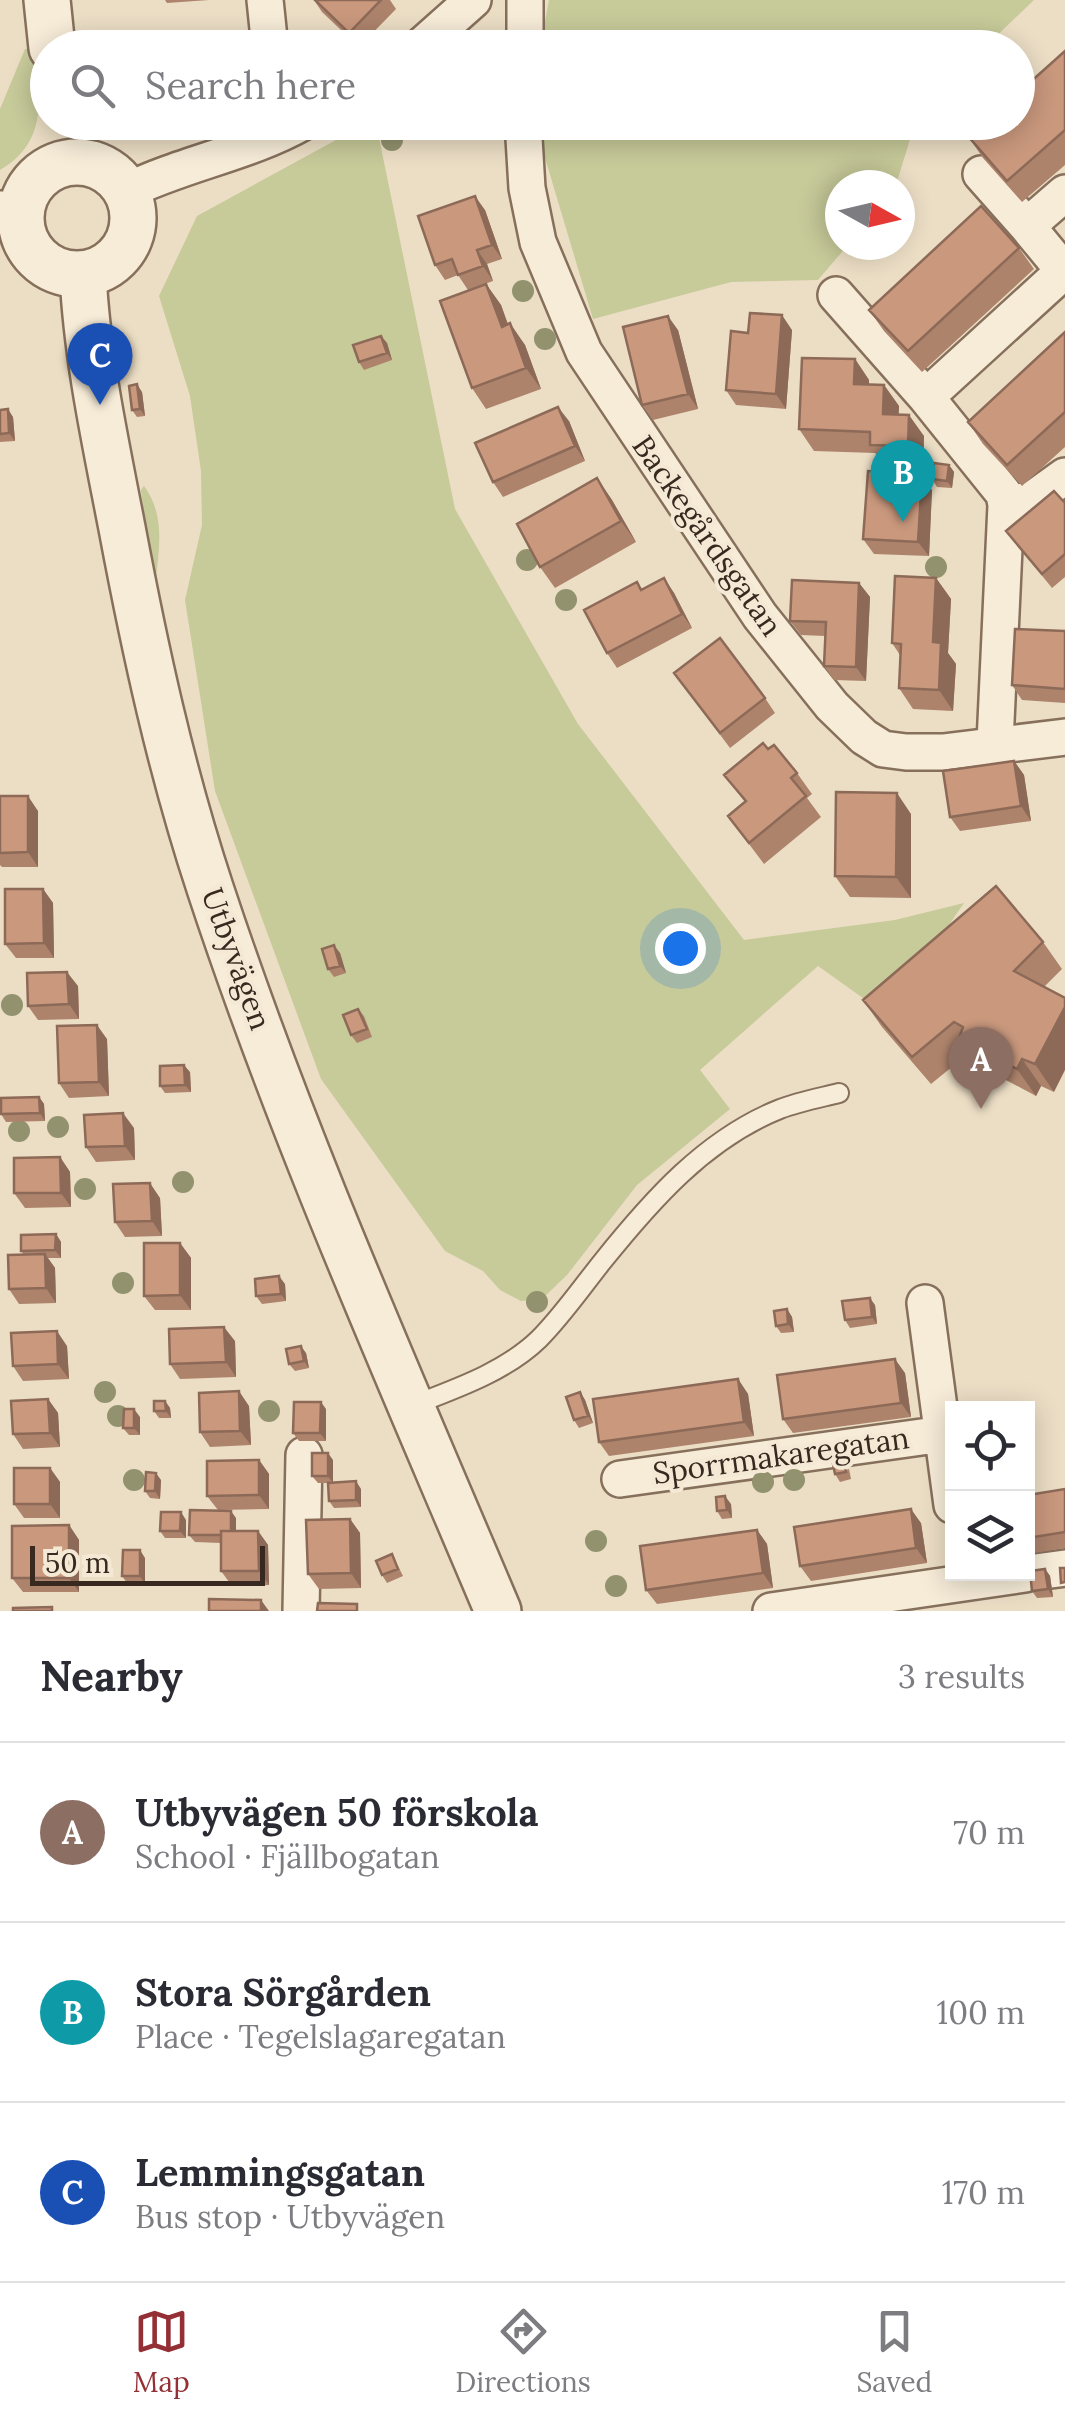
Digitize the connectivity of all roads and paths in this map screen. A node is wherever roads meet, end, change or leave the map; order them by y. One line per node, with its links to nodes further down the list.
1 (47, 0): 5 (street)
2 (265, 0): 6 (street)
3 (473, 0): 7 (street)
4 (526, 0): 8 (street)
5 (50, 30)
6 (268, 30)
7 (439, 30)
8 (525, 30)
9 (253, 140): 13 (street)
10 (524, 140): 24 (street, Backegårdsgatan)
11 (64, 143): 13 (street); 15 (street)
12 (981, 174): 16 (street)
13 (127, 192): 18 (street)
14 (1065, 192): 16 (street)
15 (10, 210): 18 (street)
16 (1027, 226): 17 (street)
17 (1064, 272): 20 (street)
18 (83, 274): 27 (street, Utbyvägen)
19 (836, 295): 20 (street)
20 (926, 397): 22 (street)
21 (1065, 476): 22 (street)
22 (1006, 506): 24 (street)
23 (1065, 737): 24 (street, Backegårdsgatan)
24 (995, 743)
25 (839, 1093): 27 (lane)
26 (926, 1303): 28 (street)
27 (411, 1406): 37 (street, Utbyvägen)
28 (943, 1434): 30 (street, Sporrmakaregatan); 31 (street)
29 (304, 1455): 36 (street)
30 (620, 1478)
31 (950, 1491)
32 (1065, 1568): 33 (street)
33 (1035, 1572)
34 (995, 1581): 35 (street)
35 (964, 1589): 38 (street)
36 (301, 1611)
37 (498, 1611)
38 (771, 1611)

